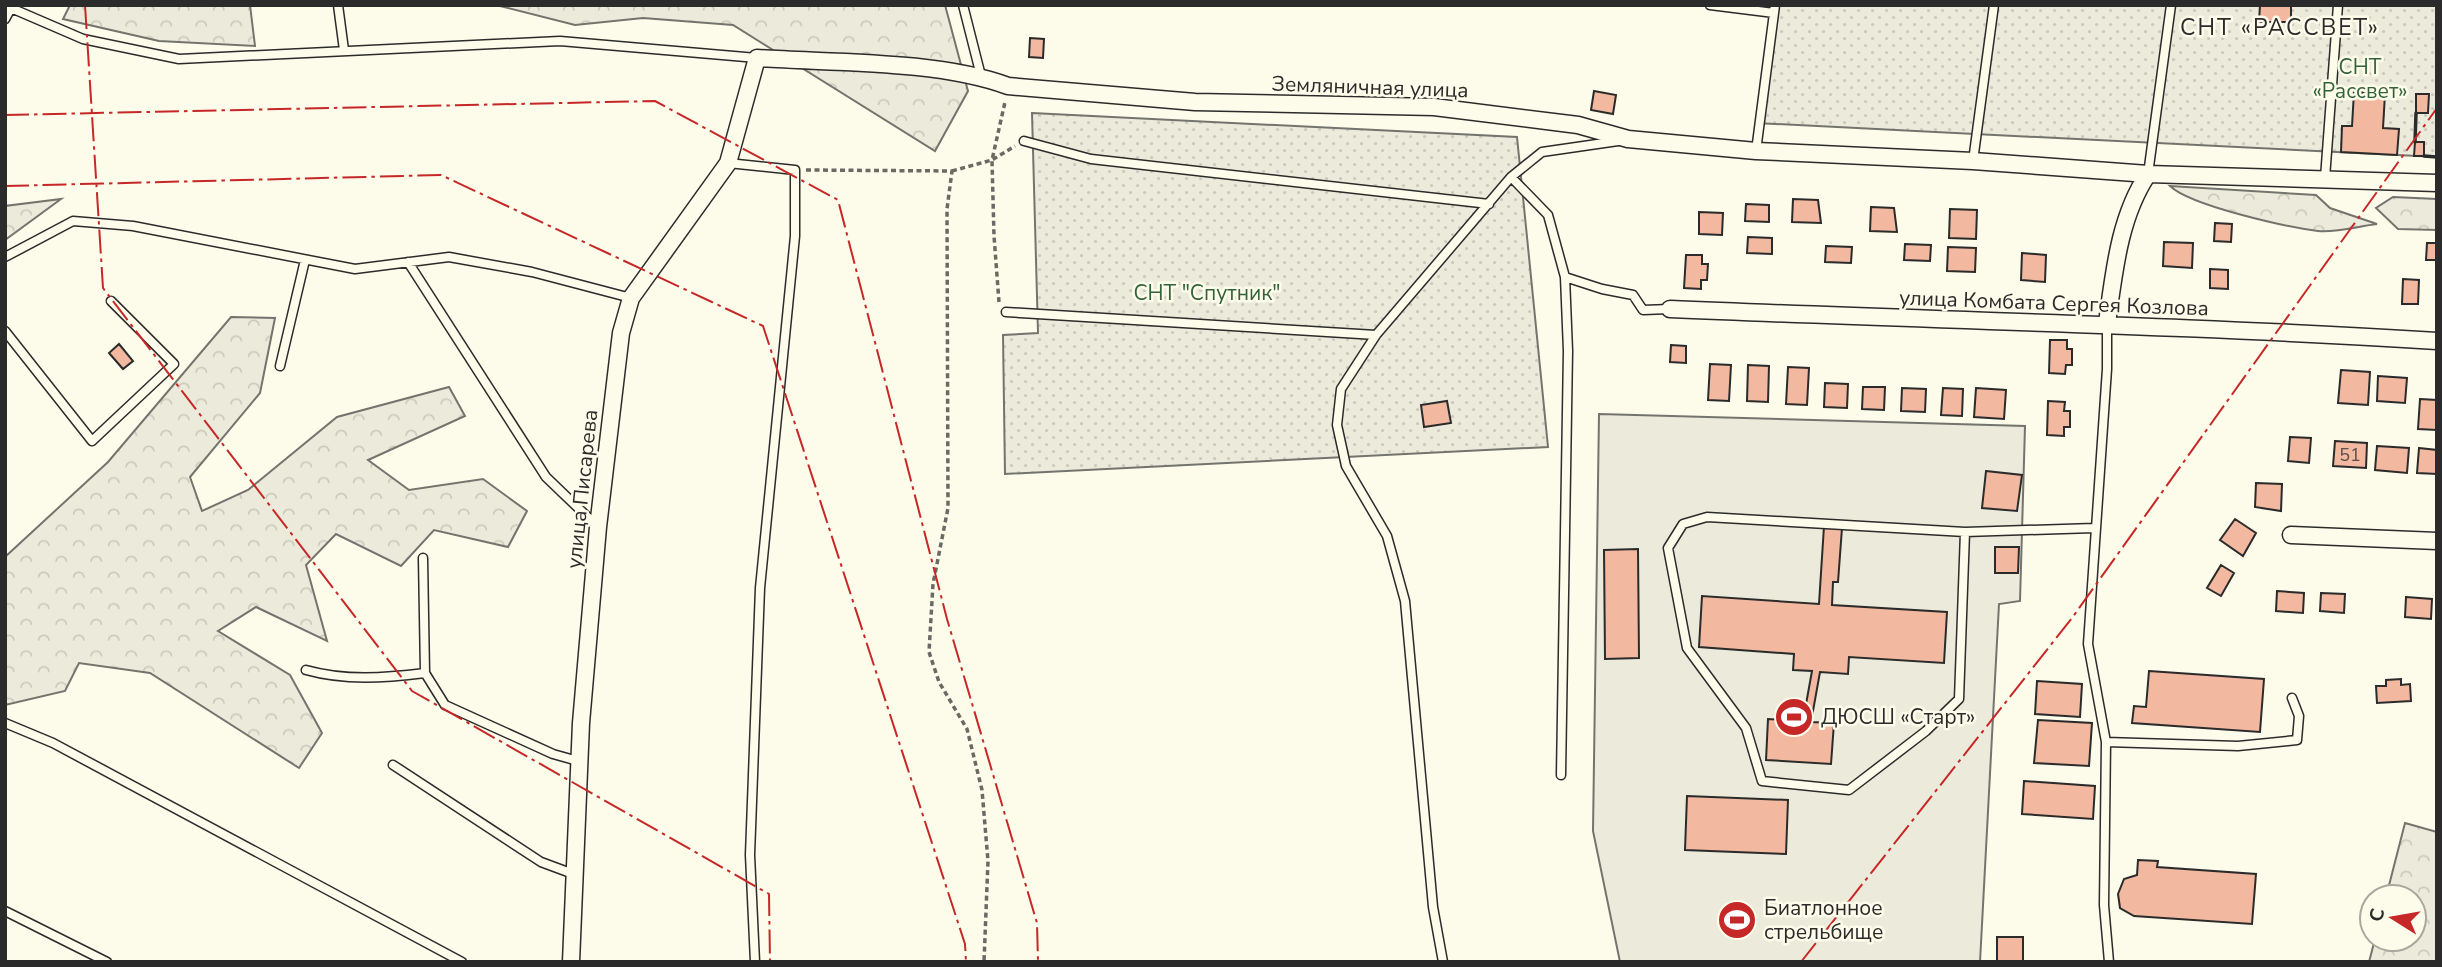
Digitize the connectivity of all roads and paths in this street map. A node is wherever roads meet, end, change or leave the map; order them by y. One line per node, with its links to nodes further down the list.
1 (338, 5): 10 (lane)
2 (963, 5): 12 (lane)
3 (1710, 5): 8 (lane)
4 (1994, 5): 18 (lane)
5 (2171, 5): 22 (lane)
6 (2338, 5): 24 (lane)
7 (8, 7): 9 (lane); 10 (lane)
8 (1774, 9): 16 (lane)
9 (5, 19)
10 (344, 50): 11 (lane)
11 (757, 58): 12 (street, Земляничная улица); 19 (street, улица Писарева)
12 (981, 76): 13 (street, Земляничная улица)
13 (1008, 86): 14 (street, Земляничная улица); 17 (path)
14 (1628, 139): 16 (street, Земляничная улица); 23 (lane)
15 (1024, 141): 17 (path); 26 (lane)
16 (1756, 151): 18 (street, Земляничная улица)
17 (992, 160): 21 (path); 34 (path)
18 (1973, 161): 22 (street, Земляничная улица)
19 (728, 163): 20 (lane); 31 (street, улица Писарева)
20 (795, 170): 21 (path); 59 (lane)
21 (952, 171): 60 (path)
22 (2148, 174): 24 (street, Земляничная улица); 35 (street)
23 (1511, 177): 26 (lane); 30 (lane)
24 (2325, 178): 25 (street, Земляничная улица)
25 (2437, 183)
26 (1489, 204): 37 (lane)
27 (5, 257): 28 (lane)
28 (305, 260): 29 (lane); 39 (lane)
29 (408, 262): 31 (lane); 40 (lane)
30 (1565, 277): 33 (lane); 53 (lane)
31 (631, 298): 40 (street, улица Писарева)
32 (111, 301): 36 (lane)
33 (1670, 309): 35 (street, улица Комбата Сергея Козлова)
34 (1006, 312): 37 (lane)
35 (2107, 323): 38 (street, улица Комбата Сергея Козлова); 41 (lane)
36 (5, 331)
37 (1376, 335): 61 (lane)
38 (2437, 341)
39 (280, 366)
40 (598, 527): 51 (street, улица Писарева)
41 (2094, 528): 42 (lane); 50 (lane)
42 (1965, 532): 42 (lane)
43 (2291, 536): 44 (street)
44 (2437, 541)
45 (423, 558): 47 (lane)
46 (306, 670): 47 (lane)
47 (425, 673): 51 (lane)
48 (2292, 698): 50 (lane)
49 (5, 723): 57 (lane)
50 (2106, 742): 62 (lane)
51 (578, 761): 54 (street, улица Писарева)
52 (393, 765): 54 (lane)
53 (1561, 775)
54 (576, 875): 58 (street, улица Писарева)
55 (5, 911): 56 (lane)
56 (107, 962)
57 (462, 962)
58 (571, 962)
59 (755, 962)
60 (984, 962)
61 (1443, 962)
62 (2109, 962)

